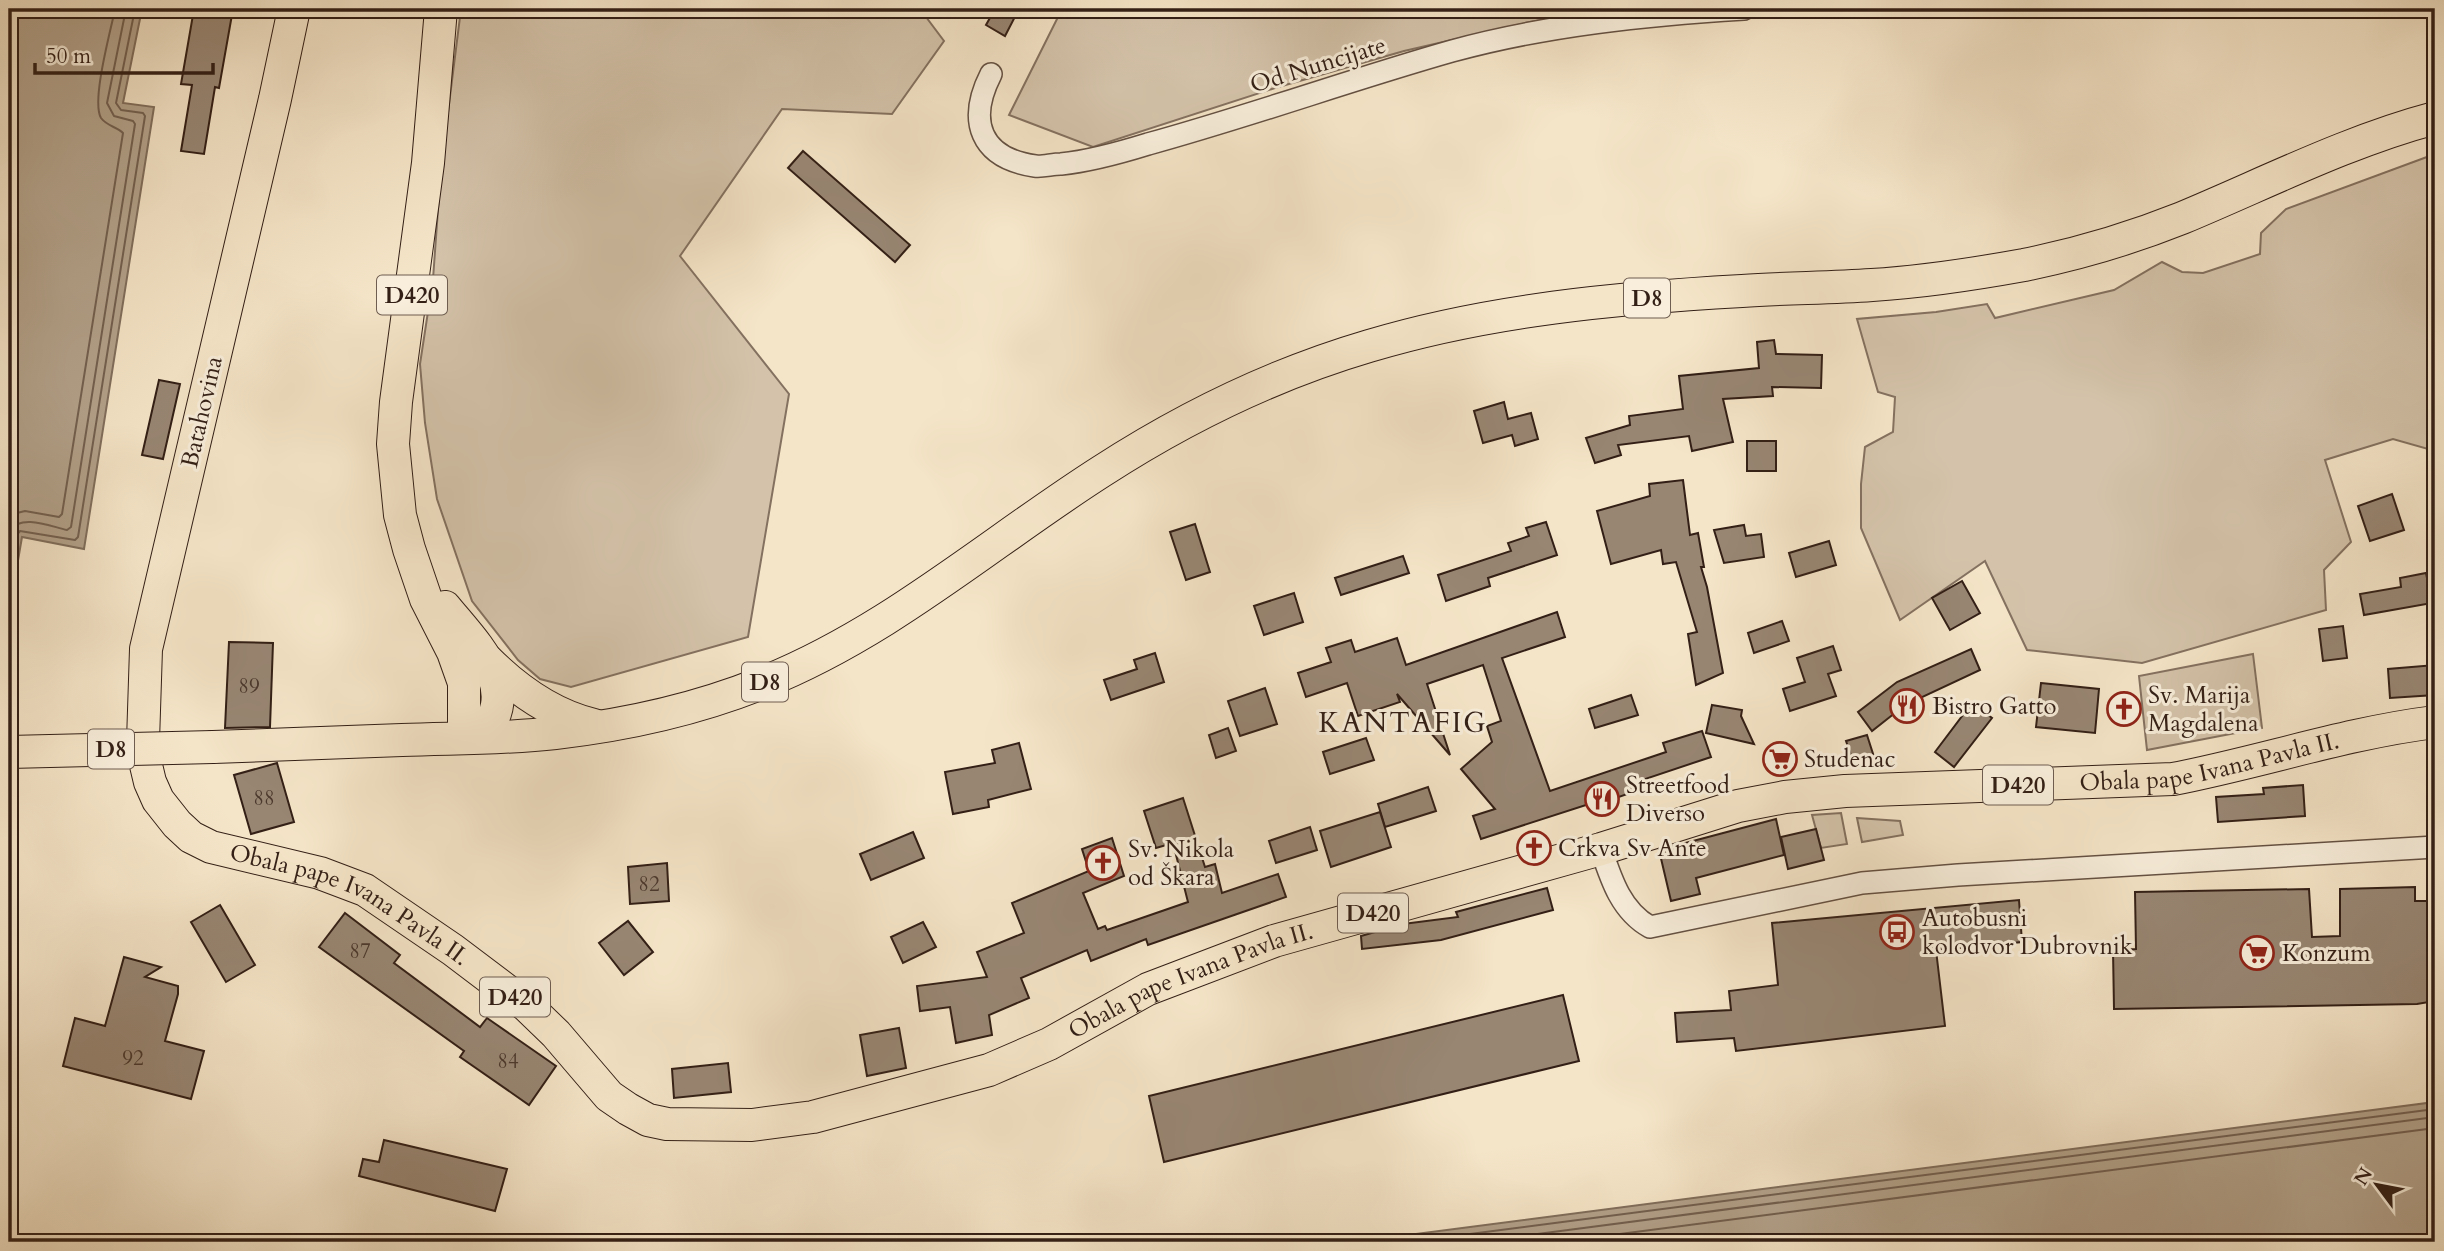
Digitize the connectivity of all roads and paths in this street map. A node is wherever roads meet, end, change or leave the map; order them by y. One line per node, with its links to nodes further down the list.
1 (294, 9): 12 (main road, Batahovina / D420)
2 (441, 9): 6 (main road, D420)
3 (1744, 9): 4 (street, Od Nuncijate)
4 (991, 74)
5 (2435, 118): 9 (main road, D8)
6 (420, 579): 7 (main road, D420); 10 (main road, D420)
7 (486, 659): 9 (main road); 10 (main road, D420)
8 (2435, 722): 14 (main road, Obala pape Ivana Pavla II. / D420)
9 (599, 727): 10 (main road, D8)
10 (473, 737): 11 (main road, D8, bridge)
11 (9, 752)
12 (167, 813): 14 (main road, Obala pape Ivana Pavla II. / D420)
13 (2435, 847): 14 (street)
14 (1601, 849)

